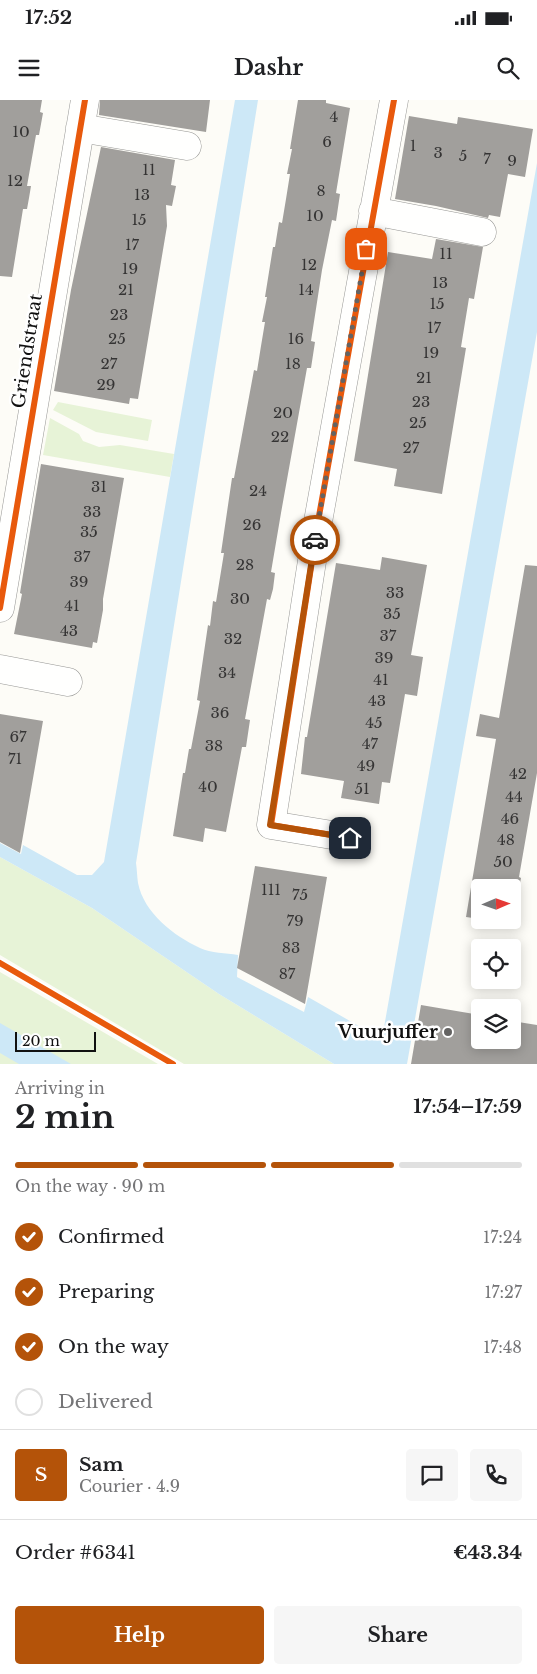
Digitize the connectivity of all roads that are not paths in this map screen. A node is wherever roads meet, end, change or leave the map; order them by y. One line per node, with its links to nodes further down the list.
1 (84, 100): 3 (street, Griendstraat)
2 (394, 100): 5 (street)
3 (80, 128): 4 (street); 7 (street, Griendstraat)
4 (188, 146)
5 (373, 211): 6 (street); 10 (street)
6 (482, 232)
7 (0, 608)
8 (0, 669): 9 (street)
9 (68, 682)
10 (350, 838)

